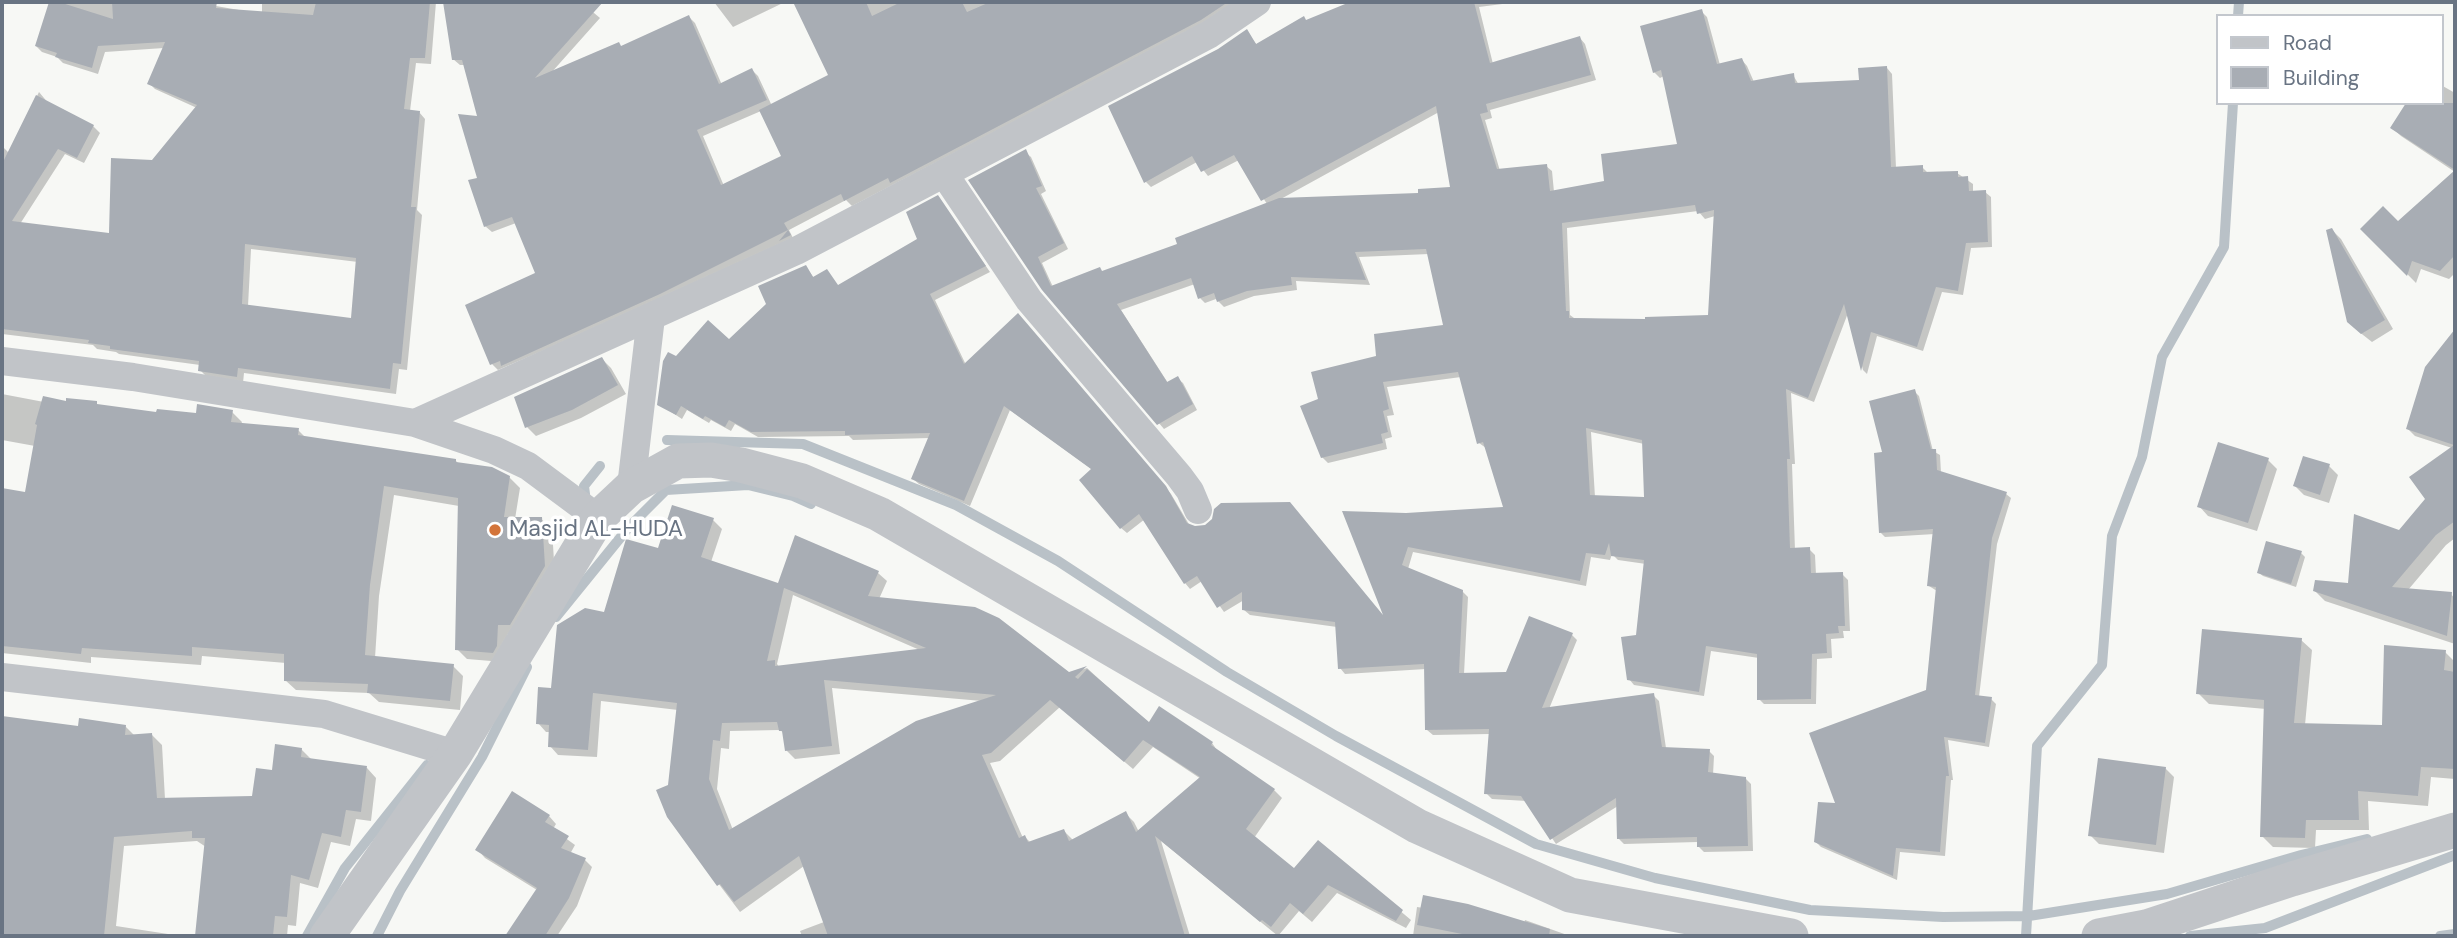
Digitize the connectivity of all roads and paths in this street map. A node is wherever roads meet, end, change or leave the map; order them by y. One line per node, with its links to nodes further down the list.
1 (1258, 2): 2 (street)
2 (945, 174): 3 (street); 7 (street)
3 (651, 317): 5 (street); 6 (street)
4 (2, 361): 5 (street)
5 (415, 423): 8 (street)
6 (631, 487): 8 (street); 14 (street)
7 (1198, 510)
8 (598, 518): 10 (street)
9 (2, 677): 10 (street)
10 (455, 754): 13 (street)
11 (2455, 830): 12 (street)
12 (2145, 932): 15 (street)
13 (327, 936)
14 (1791, 936)
15 (2099, 936)

